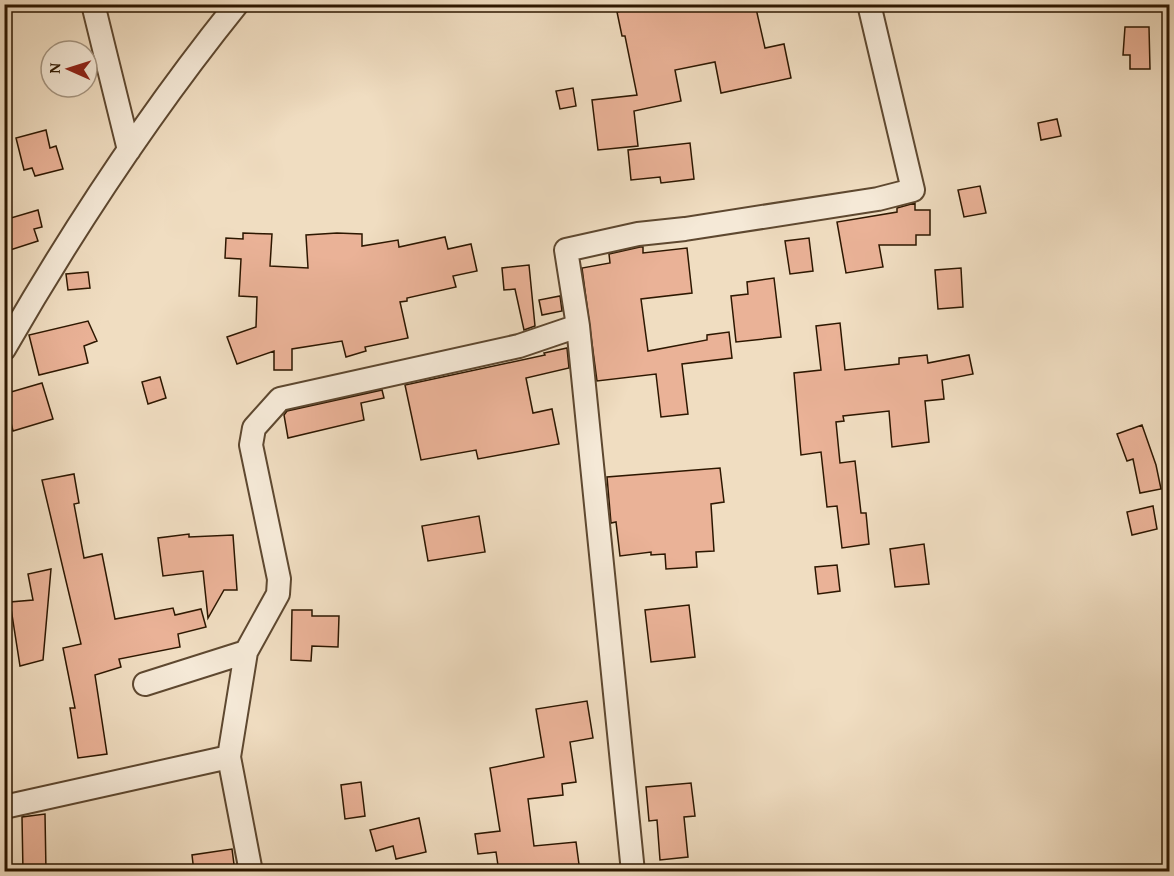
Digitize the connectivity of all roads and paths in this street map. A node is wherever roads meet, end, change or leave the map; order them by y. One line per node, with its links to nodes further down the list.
1 (93, 4): 4 (street)
2 (237, 4): 4 (street)
3 (869, 4): 5 (street)
4 (129, 150): 6 (street)
5 (578, 326): 7 (street); 12 (street)
6 (4, 349)
7 (246, 652): 8 (street); 9 (street)
8 (145, 684)
9 (230, 757): 10 (street); 11 (street)
10 (4, 807)
11 (251, 872)
12 (633, 872)

